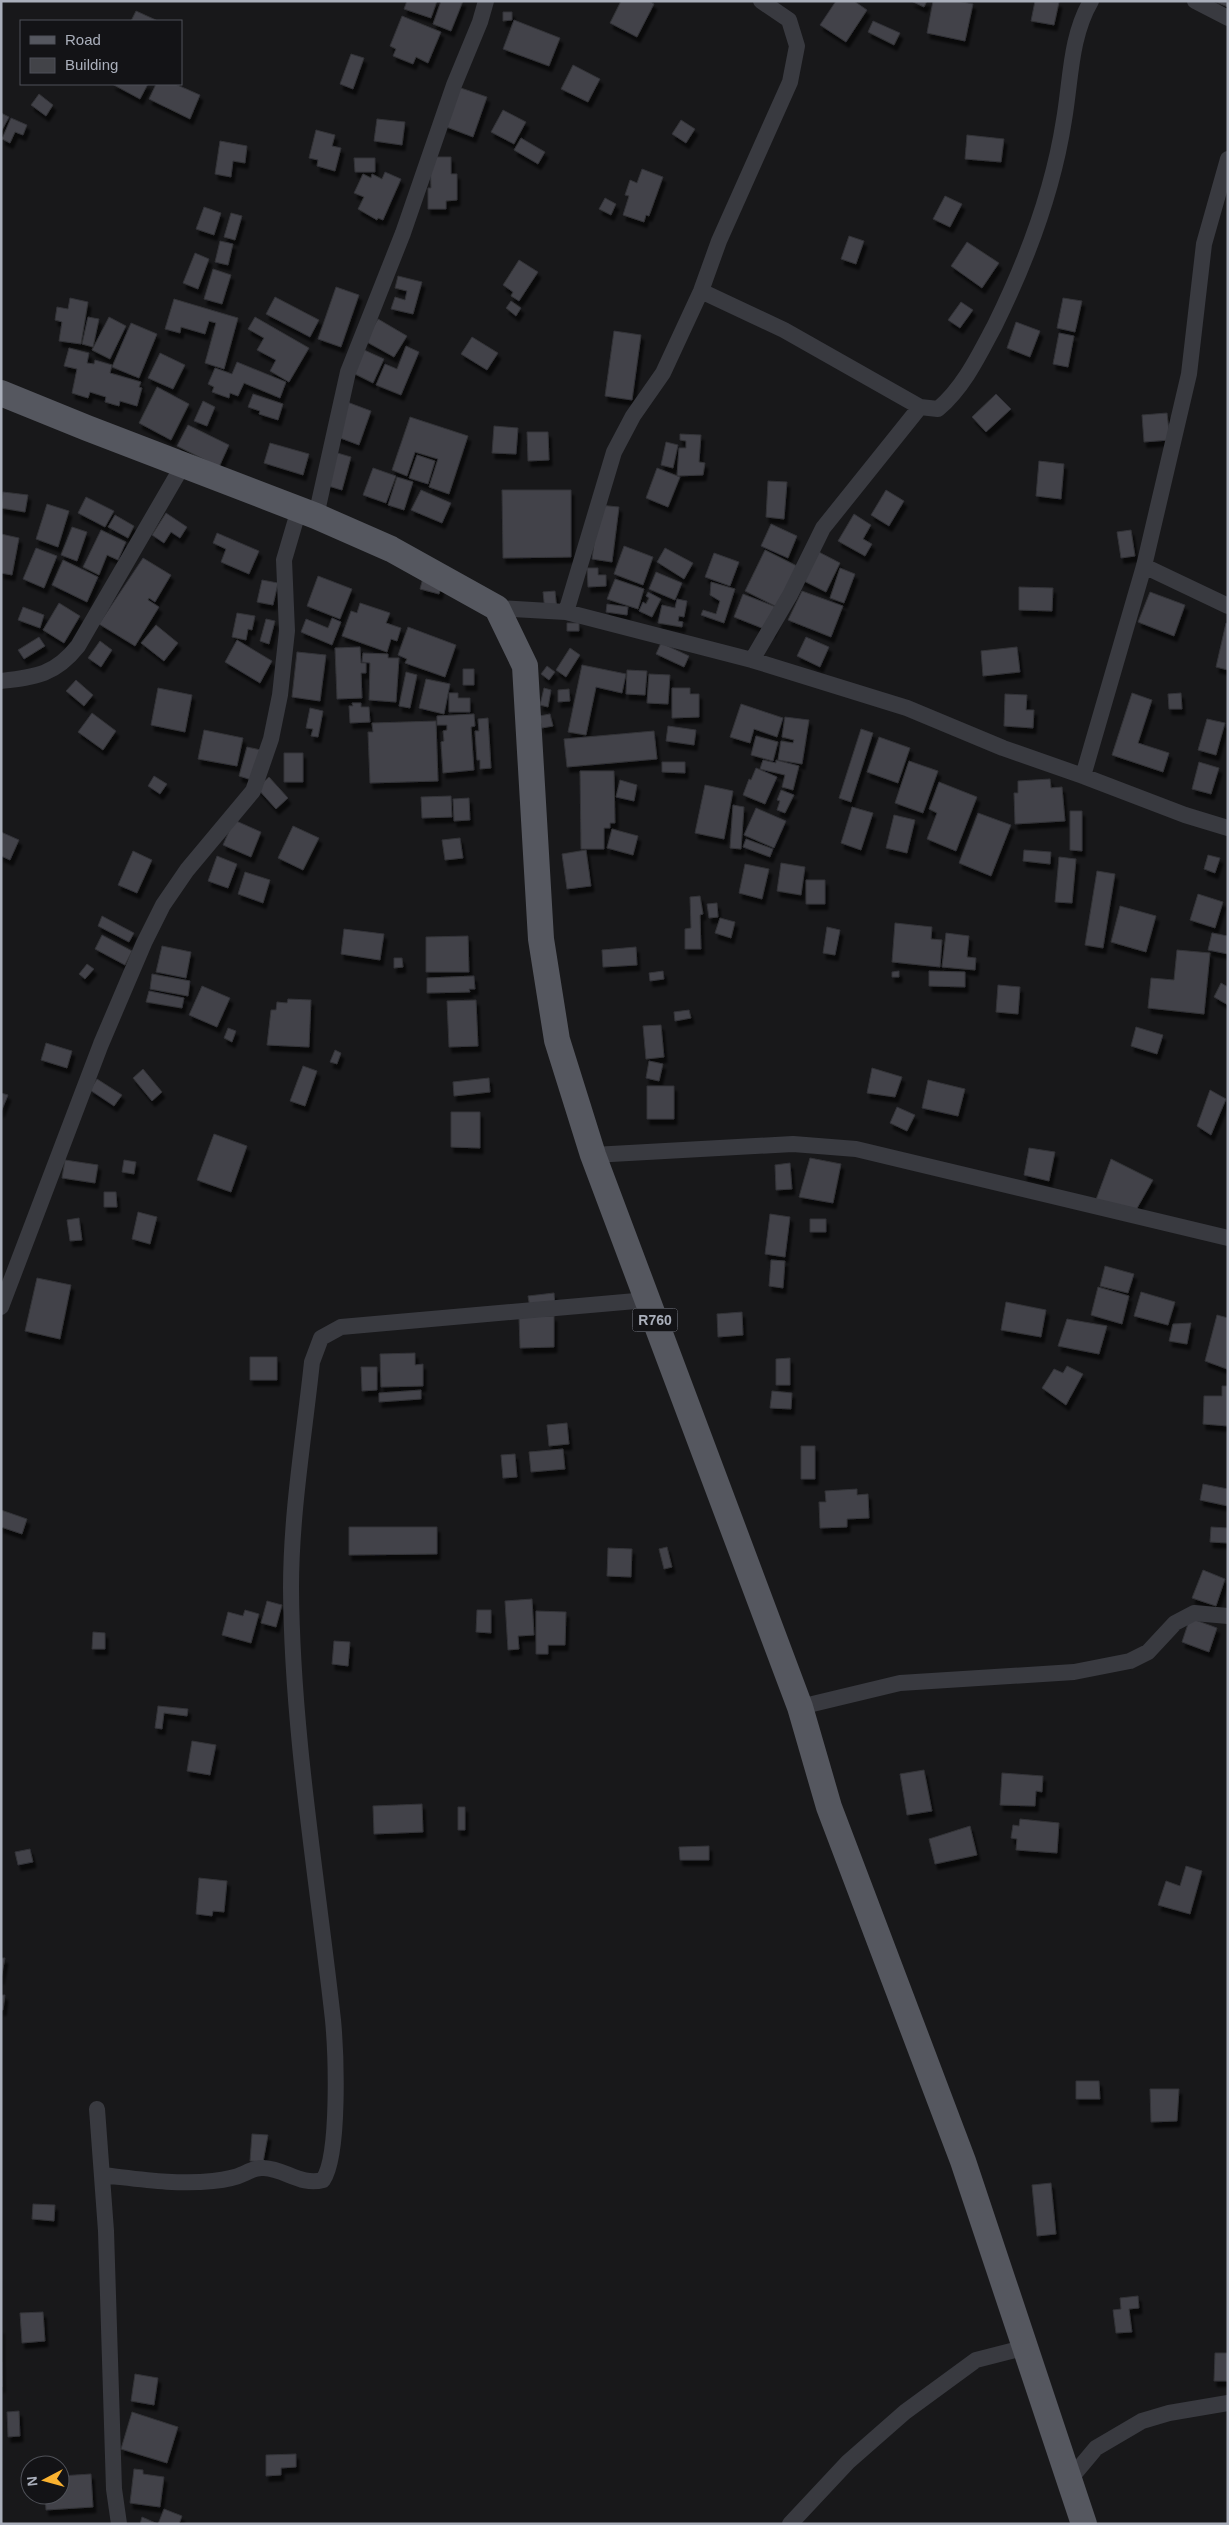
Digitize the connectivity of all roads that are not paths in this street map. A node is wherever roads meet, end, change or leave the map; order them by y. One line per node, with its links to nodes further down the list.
1 (486, 1): 11 (street)
2 (761, 1): 7 (street)
3 (1091, 1): 9 (street)
4 (1195, 1): 5 (street)
5 (1228, 18)
6 (1228, 158): 12 (street)
7 (701, 291): 9 (street); 15 (street)
8 (1, 392): 10 (main road)
9 (920, 407): 16 (street)
10 (183, 465): 11 (main road); 17 (street)
11 (307, 513): 14 (main road); 23 (street)
12 (1144, 566): 13 (street); 18 (street)
13 (1228, 606)
14 (497, 608): 15 (street); 20 (main road, R760)
15 (566, 612): 16 (street)
16 (752, 660): 18 (street)
17 (1, 681)
18 (1083, 776): 19 (street)
19 (1228, 828)
20 (593, 1156): 21 (street); 22 (main road, R760)
21 (1228, 1238)
22 (647, 1300): 25 (main road, R760); 27 (street)
23 (1, 1307)
24 (1228, 1616): 25 (street)
25 (800, 1707): 28 (main road, R760)
26 (97, 2109): 27 (street)
27 (102, 2175): 31 (street)
28 (1023, 2348): 30 (main road, R760); 32 (street)
29 (1228, 2403): 30 (street)
30 (1070, 2479): 33 (main road, R760)
31 (119, 2524)
32 (790, 2524)
33 (1084, 2524)

